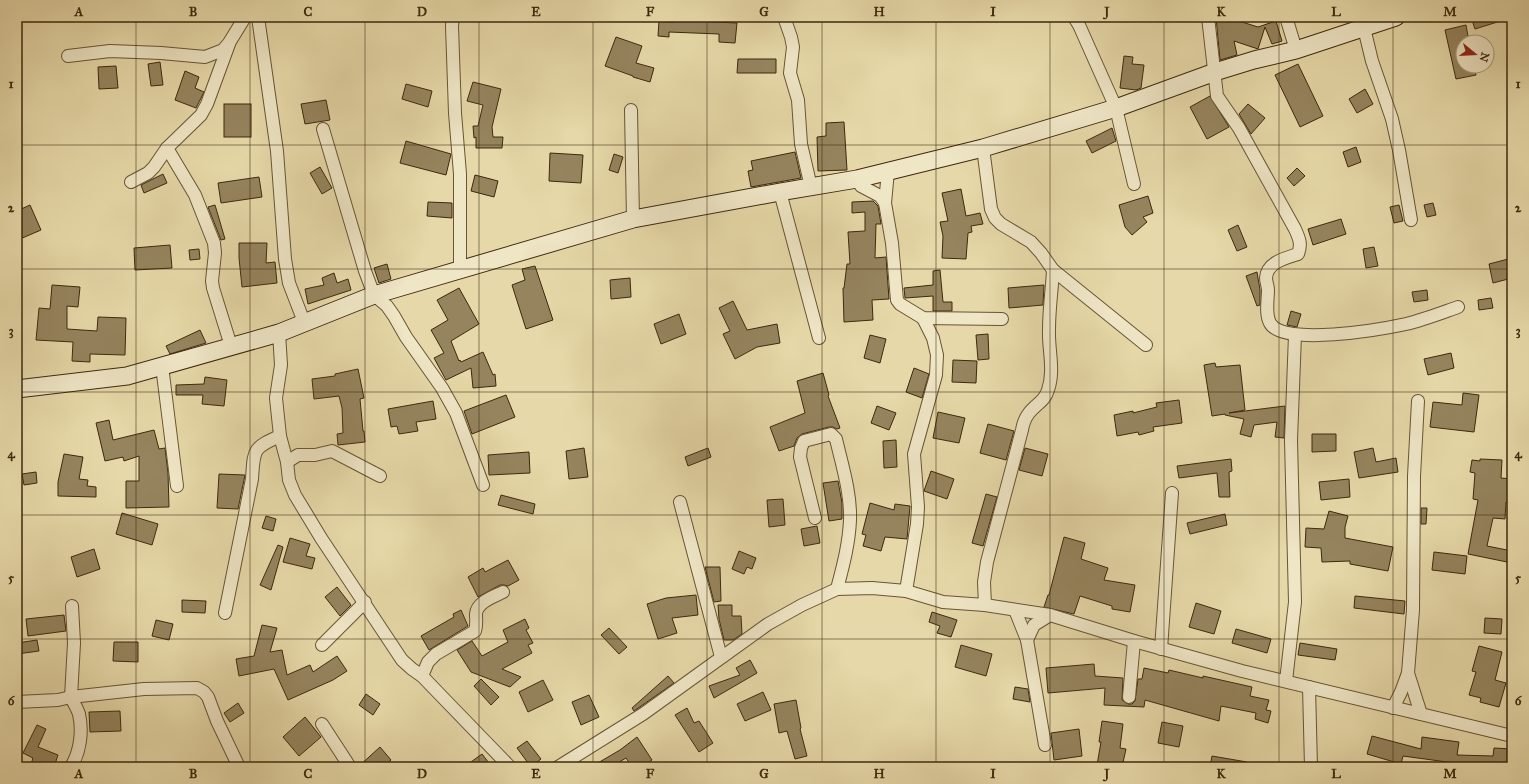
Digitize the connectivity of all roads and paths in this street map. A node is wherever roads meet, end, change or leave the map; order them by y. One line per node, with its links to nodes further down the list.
1 (245, 17): 10 (street)
2 (258, 17): 34 (street)
3 (453, 17): 28 (street)
4 (784, 17): 23 (street)
5 (1074, 17): 14 (street)
6 (1208, 17): 13 (street)
7 (1286, 17): 11 (street)
8 (1396, 17): 9 (street)
9 (1364, 28): 11 (street); 27 (street)
10 (229, 43): 12 (street); 17 (street)
11 (1296, 50): 13 (street)
12 (68, 56)
13 (1215, 72): 14 (street); 36 (street)
14 (1116, 108): 18 (street); 22 (street)
15 (631, 110): 26 (street)
16 (323, 129): 30 (street)
17 (166, 148): 21 (street); 39 (street)
18 (983, 148): 19 (street); 29 (street)
19 (888, 172): 20 (street); 25 (street)
20 (858, 179): 23 (street); 25 (street)
21 (131, 182)
22 (1134, 184)
23 (811, 187): 24 (street)
24 (780, 192): 26 (street); 37 (street)
25 (885, 203): 32 (street)
26 (633, 219): 28 (street)
27 (1411, 220)
28 (460, 269): 30 (street)
29 (1052, 270): 38 (street); 55 (street)
30 (374, 294): 34 (street); 46 (street)
31 (1458, 307): 36 (street)
32 (923, 318): 33 (street); 52 (street)
33 (1002, 319)
34 (304, 322): 35 (street)
35 (279, 333): 39 (street); 43 (street)
36 (1295, 335): 67 (street)
37 (819, 338)
38 (1146, 345)
39 (231, 346): 40 (street)
40 (162, 366): 41 (street); 47 (street)
41 (17, 389)
42 (1418, 401): 65 (street)
43 (280, 436): 44 (street); 58 (street)
44 (287, 462): 45 (street); 54 (street)
45 (380, 476)
46 (483, 485)
47 (177, 486)
48 (1172, 494): 63 (street)
49 (680, 502): 64 (street)
50 (815, 518): 51 (street)
51 (837, 589): 52 (street); 64 (street)
52 (906, 591): 55 (street)
53 (503, 592): 66 (street)
54 (365, 602): 62 (street); 66 (street)
55 (985, 605): 57 (street)
56 (72, 606): 69 (street)
57 (1015, 610): 59 (street); 60 (street)
58 (225, 613)
59 (1050, 615): 60 (street); 61 (street)
60 (1027, 640): 76 (street)
61 (1134, 641): 63 (street); 70 (street)
62 (322, 645)
63 (1161, 648): 67 (street)
64 (721, 657): 81 (street)
65 (1408, 673): 72 (street); 73 (street)
66 (422, 676): 80 (street)
67 (1286, 681): 68 (street)
68 (1309, 687): 72 (street); 82 (street)
69 (71, 697): 71 (street); 77 (street); 78 (street)
70 (1129, 697)
71 (17, 702)
72 (1393, 708): 73 (street)
73 (1421, 714): 75 (street)
74 (322, 724): 79 (street)
75 (1512, 736)
76 (1045, 745)
77 (71, 767)
78 (239, 767)
79 (350, 767)
80 (510, 767)
81 (558, 767)
82 (1310, 767)

